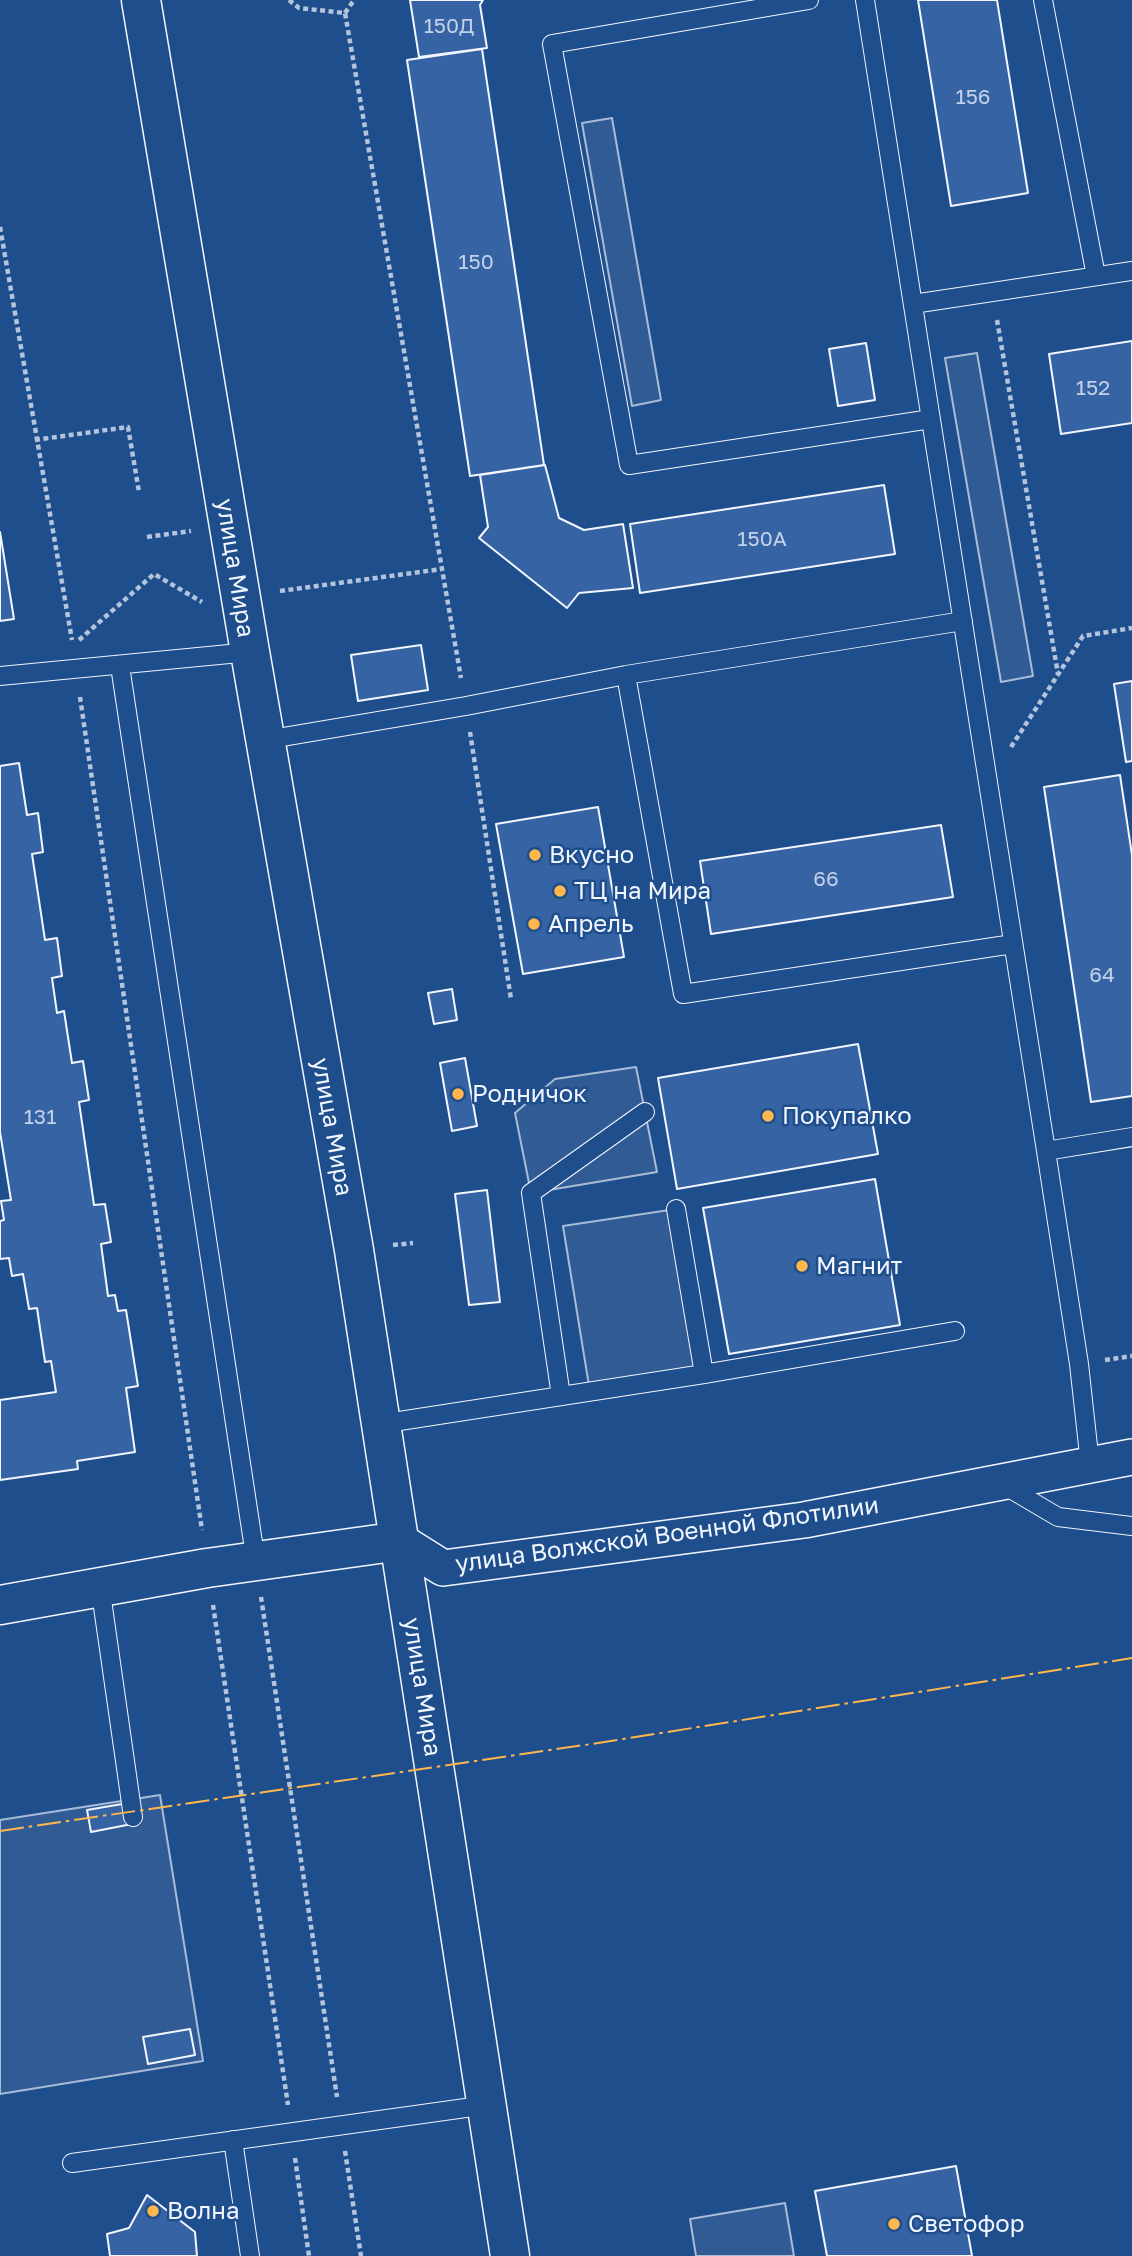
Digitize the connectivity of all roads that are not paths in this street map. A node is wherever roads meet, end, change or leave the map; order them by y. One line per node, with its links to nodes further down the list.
1 (141, 0): 10 (street, улица Мира)
2 (809, 0): 8 (lane)
3 (865, 0): 7 (lane)
4 (1043, 0): 6 (lane)
5 (1132, 271): 6 (lane)
6 (1096, 276): 7 (lane)
7 (913, 304): 8 (lane)
8 (931, 419): 9 (lane)
9 (963, 621): 12 (lane); 15 (lane)
10 (250, 653): 11 (lane); 14 (street, улица Мира)
11 (120, 666): 13 (lane); 29 (lane)
12 (626, 675): 14 (lane); 15 (lane)
13 (0, 676)
14 (265, 740): 23 (street, улица Мира)
15 (1013, 944): 18 (lane)
16 (645, 1112): 22 (lane)
17 (1132, 1137): 18 (lane)
18 (1046, 1151): 25 (lane)
19 (676, 1209): 21 (lane)
20 (956, 1331): 21 (lane)
21 (704, 1374): 22 (lane)
22 (561, 1396): 23 (lane)
23 (380, 1424): 28 (street, улица Мира)
24 (1132, 1457): 25 (street, улица Волжской Военной Флотилии)
25 (1090, 1464): 26 (street, улица Волжской Военной Флотилии)
26 (999, 1482): 27 (lane); 28 (street, улица Волжской Военной Флотилии)
27 (1132, 1525)
28 (400, 1541): 29 (street); 33 (street, улица Мира)
29 (256, 1562): 30 (street)
30 (100, 1586): 31 (street); 32 (lane)
31 (0, 1605)
32 (133, 1817)
33 (487, 2105): 34 (lane); 37 (street, улица Мира)
34 (233, 2140): 35 (lane); 36 (lane)
35 (72, 2163)
36 (250, 2256)
37 (510, 2256)

